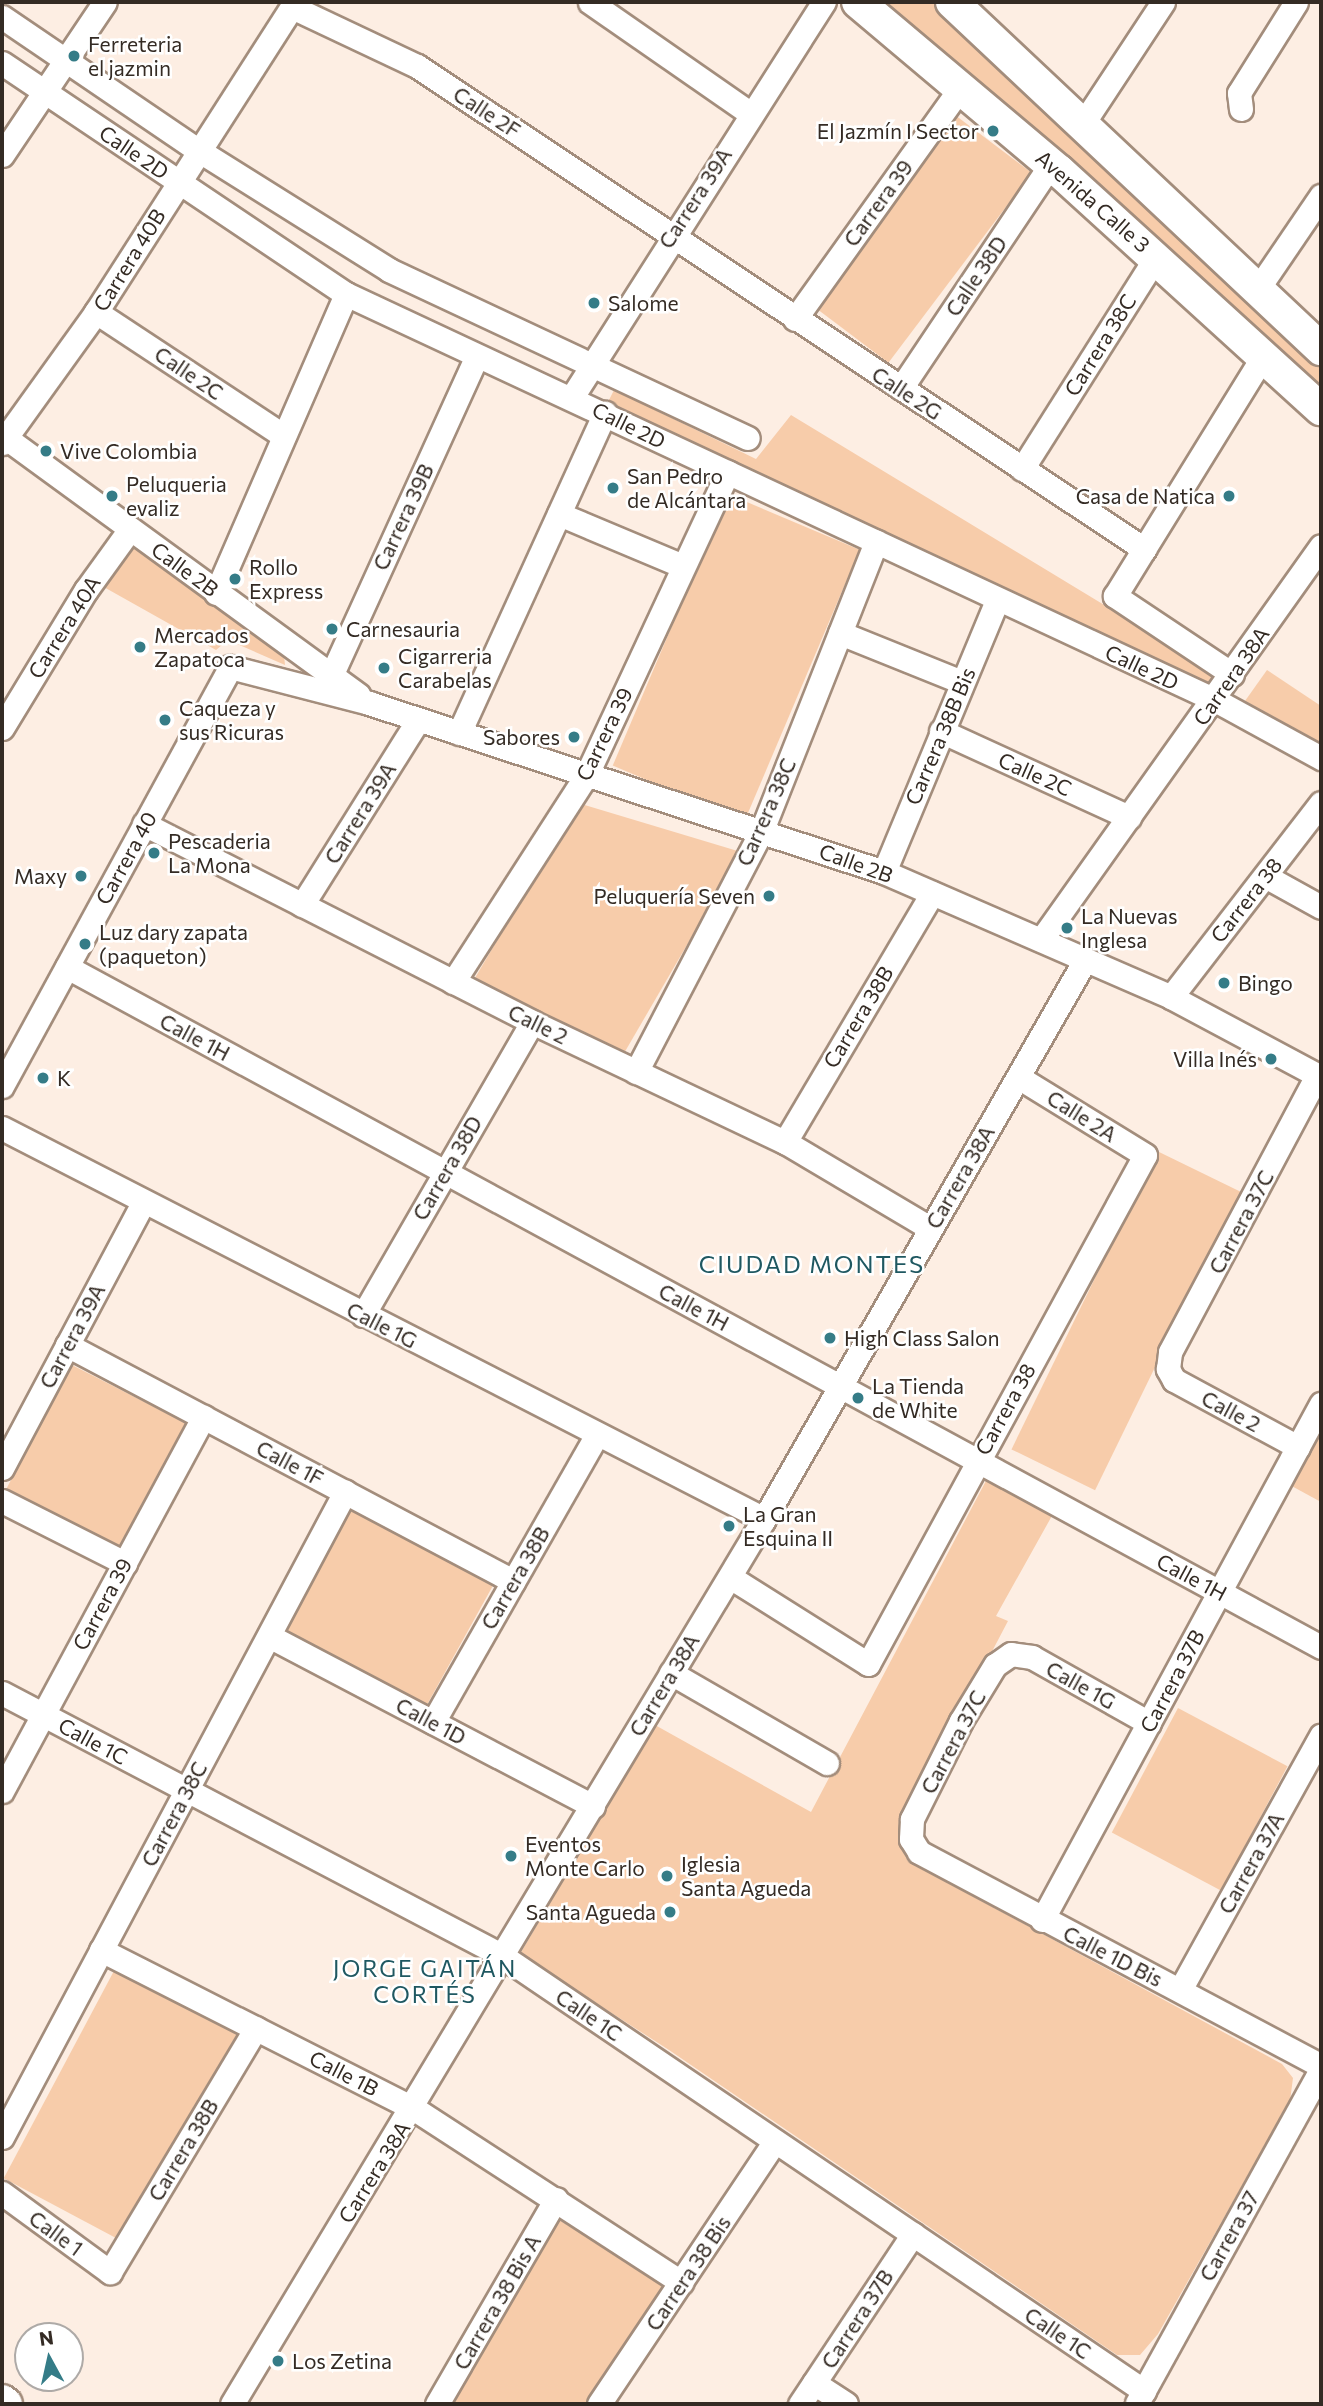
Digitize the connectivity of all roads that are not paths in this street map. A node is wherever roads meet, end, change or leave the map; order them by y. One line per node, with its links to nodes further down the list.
1 (105, 2): 10 (street)
2 (590, 2): 15 (street)
3 (824, 2): 15 (street, Carrera 39A)
4 (858, 2): 12 (main road, Avenida Calle 3)
5 (952, 2): 16 (main road)
6 (1163, 2): 16 (street)
7 (1296, 2): 14 (street)
8 (294, 4): 17 (street, Carrera 40B); 22 (street, Calle 2F)
9 (2, 17): 10 (street, Calle 2D)
10 (66, 60): 13 (street); 17 (street, Calle 2D)
11 (2, 63): 13 (street, Calle 2D)
12 (961, 88): 19 (main road, Avenida Calle 3); 27 (street, Carrera 39)
13 (44, 92): 18 (street); 20 (street, Calle 2D)
14 (1241, 110)
15 (750, 113): 22 (street, Carrera 39A)
16 (1082, 125): 24 (main road)
17 (198, 150): 20 (street, Carrera 40B); 31 (street, Calle 2D)
18 (2, 155)
19 (1051, 164): 23 (main road, Avenida Calle 3); 32 (street, Calle 38D)
20 (178, 181): 25 (street, Calle 2D); 26 (street, Carrera 40B)
21 (1321, 196): 24 (street)
22 (672, 234): 27 (street, Calle 2G); 31 (street, Carrera 39A)
23 (1156, 257): 29 (main road, Avenida Calle 3); 39 (street, Carrera 38C)
24 (1257, 290): 28 (main road)
25 (345, 295): 30 (street, Calle 2D); 36 (street)
26 (96, 312): 36 (street, Calle 2C); 38 (street, Carrera 40B)
27 (795, 319): 32 (street, Calle 2G)
28 (1321, 349)
29 (1263, 356): 34 (main road, Avenida Calle 3); 45 (street)
30 (476, 358): 33 (street, Calle 2D); 52 (street, Carrera 39B)
31 (591, 364): 33 (street, Carrera 39A); 37 (street)
32 (901, 388): 39 (street, Calle 2G)
33 (572, 397): 35 (street, Calle 2D)
34 (1321, 409)
35 (605, 413): 40 (street, Calle 2D); 41 (street)
36 (281, 435): 47 (street)
37 (748, 438)
38 (3, 439): 42 (street, Calle 2B)
39 (1022, 469): 45 (street, Calle 2G)
40 (728, 472): 43 (street, Calle 2D); 46 (street, Carrera 39)
41 (559, 514): 46 (street); 59 (street)
42 (130, 529): 47 (street, Calle 2B); 57 (street, Carrera 40A)
43 (876, 542): 48 (street, Calle 2D); 49 (street, Carrera 38C)
44 (1321, 546): 51 (street, Carrera 38A)
45 (1144, 549): 51 (street, Calle 2D)
46 (683, 566): 61 (street, Carrera 39)
47 (216, 593): 52 (street, Calle 2B)
48 (997, 600): 53 (street, Carrera 38B Bis); 54 (street, Calle 2D)
49 (839, 633): 53 (street); 65 (street, Carrera 38C)
50 (230, 667): 55 (street, Calle 2B); 64 (street, Carrera 40)
51 (1232, 674): 54 (street, Carrera 38A)
52 (331, 676): 55 (street, Calle 2B)
53 (962, 682): 58 (street, Carrera 38B Bis)
54 (1215, 700): 60 (street, Calle 2D); 63 (street, Carrera 38A)
55 (369, 703): 56 (street, Calle 2B)
56 (418, 720): 59 (street, Calle 2B); 69 (street, Carrera 39A)
57 (2, 728)
58 (941, 731): 63 (street, Calle 2C); 66 (street, Carrera 38B Bis)
59 (458, 733): 61 (street, Calle 2B)
60 (1321, 758)
61 (587, 774): 65 (street, Calle 2B); 74 (street, Carrera 39)
62 (1321, 803): 67 (street, Carrera 38)
63 (1129, 817): 71 (street, Carrera 38A)
64 (144, 824): 69 (street, Calle 2); 73 (street, Carrera 40)
65 (762, 830): 66 (street, Calle 2B); 77 (street, Carrera 38C)
66 (884, 872): 68 (street, Calle 2B)
67 (1265, 876): 70 (street); 75 (street, Carrera 38)
68 (932, 893): 71 (street, Calle 2B); 82 (street, Carrera 38B)
69 (302, 905): 74 (street, Calle 2)
70 (1321, 907)
71 (1041, 940): 72 (street, Calle 2B)
72 (1085, 960): 75 (street, Calle 2B); 79 (street, Carrera 38A)
73 (66, 967): 80 (street, Carrera 40); 84 (street, Calle 1H)
74 (453, 982): 76 (street, Calle 2)
75 (1171, 997): 78 (street, Calle 2B)
76 (532, 1022): 77 (street, Calle 2); 84 (street, Carrera 38D)
77 (636, 1072): 82 (street, Calle 2)
78 (1319, 1076): 89 (street, Carrera 37C)
79 (1018, 1077): 83 (street, Calle 2A); 86 (street, Carrera 38A)
80 (2, 1086)
81 (2, 1128): 85 (street, Calle 1G)
82 (785, 1142): 86 (street, Calle 2)
83 (1145, 1156): 95 (street, Carrera 38)
84 (446, 1172): 87 (street, Carrera 38D); 90 (street, Calle 1H)
85 (143, 1203): 87 (street, Calle 1G); 88 (street, Carrera 39A)
86 (930, 1227): 90 (street, Carrera 38A)
87 (363, 1315): 93 (street, Calle 1G)
88 (67, 1345): 92 (street, Calle 1F); 96 (street, Carrera 39A)
89 (1168, 1369): 94 (street, Calle 2)
90 (841, 1386): 95 (street, Calle 1H); 99 (street, Carrera 38A)
91 (1321, 1404): 94 (street, Carrera 37B)
92 (203, 1417): 97 (street, Calle 1F); 100 (street, Carrera 39)
93 (597, 1434): 99 (street, Calle 1G); 102 (street, Carrera 38B)
94 (1298, 1447): 103 (street, Carrera 37B)
95 (977, 1460): 101 (street, Carrera 38); 103 (street, Calle 1H)
96 (2, 1468)
97 (345, 1492): 102 (street, Calle 1F); 104 (street, Carrera 38C)
98 (2, 1501): 100 (street)
99 (764, 1519): 101 (street, Carrera 38A)
100 (125, 1563): 109 (street, Carrera 39)
101 (730, 1577): 107 (street, Carrera 38A)
102 (513, 1581): 110 (street, Carrera 38B)
103 (1220, 1592): 105 (street, Calle 1H); 111 (street, Carrera 37B)
104 (269, 1636): 110 (street, Calle 1D); 114 (street, Carrera 38C)
105 (1321, 1647)
106 (1011, 1654): 111 (street, Calle 1G); 117 (street, Carrera 37C)
107 (671, 1673): 113 (street); 116 (street, Carrera 38A)
108 (2, 1693): 109 (street, Calle 1C)
109 (43, 1715): 114 (street, Calle 1C); 115 (street, Carrera 39)
110 (433, 1722): 116 (street, Calle 1D)
111 (1149, 1723): 118 (street, Carrera 37B)
112 (1321, 1736): 121 (street, Carrera 37A)
113 (827, 1763)
114 (187, 1790): 119 (street, Carrera 38C); 120 (street, Calle 1C)
115 (2, 1791)
116 (593, 1806): 120 (street, Carrera 38A)
117 (911, 1839): 118 (street, Calle 1D Bis)
118 (1042, 1920): 121 (street, Calle 1D Bis)
119 (101, 1950): 122 (street, Calle 1B); 125 (street, Carrera 38C)
120 (501, 1955): 124 (street, Carrera 38A); 126 (street, Calle 1C)
121 (1180, 1990): 123 (street, Calle 1D Bis)
122 (256, 2028): 124 (street, Calle 1B); 130 (street, Carrera 38B)
123 (1321, 2067): 133 (street, Carrera 37)
124 (413, 2108): 128 (street, Calle 1B); 134 (street, Carrera 38A)
125 (2, 2137)
126 (775, 2141): 129 (street, Calle 1C); 131 (street, Carrera 38 Bis)
127 (2, 2193): 130 (street, Calle 1)
128 (556, 2199): 131 (street, Calle 1B); 135 (street, Carrera 38 Bis A)
129 (913, 2234): 132 (street, Carrera 37B); 133 (street, Calle 1C)
130 (110, 2272)
131 (681, 2282): 136 (street, Carrera 38 Bis)
132 (814, 2383): 137 (street, Carrera 37B); 138 (street)
133 (1140, 2398)
134 (232, 2404)
135 (437, 2404)
136 (599, 2404)
137 (800, 2404)
138 (846, 2404)

